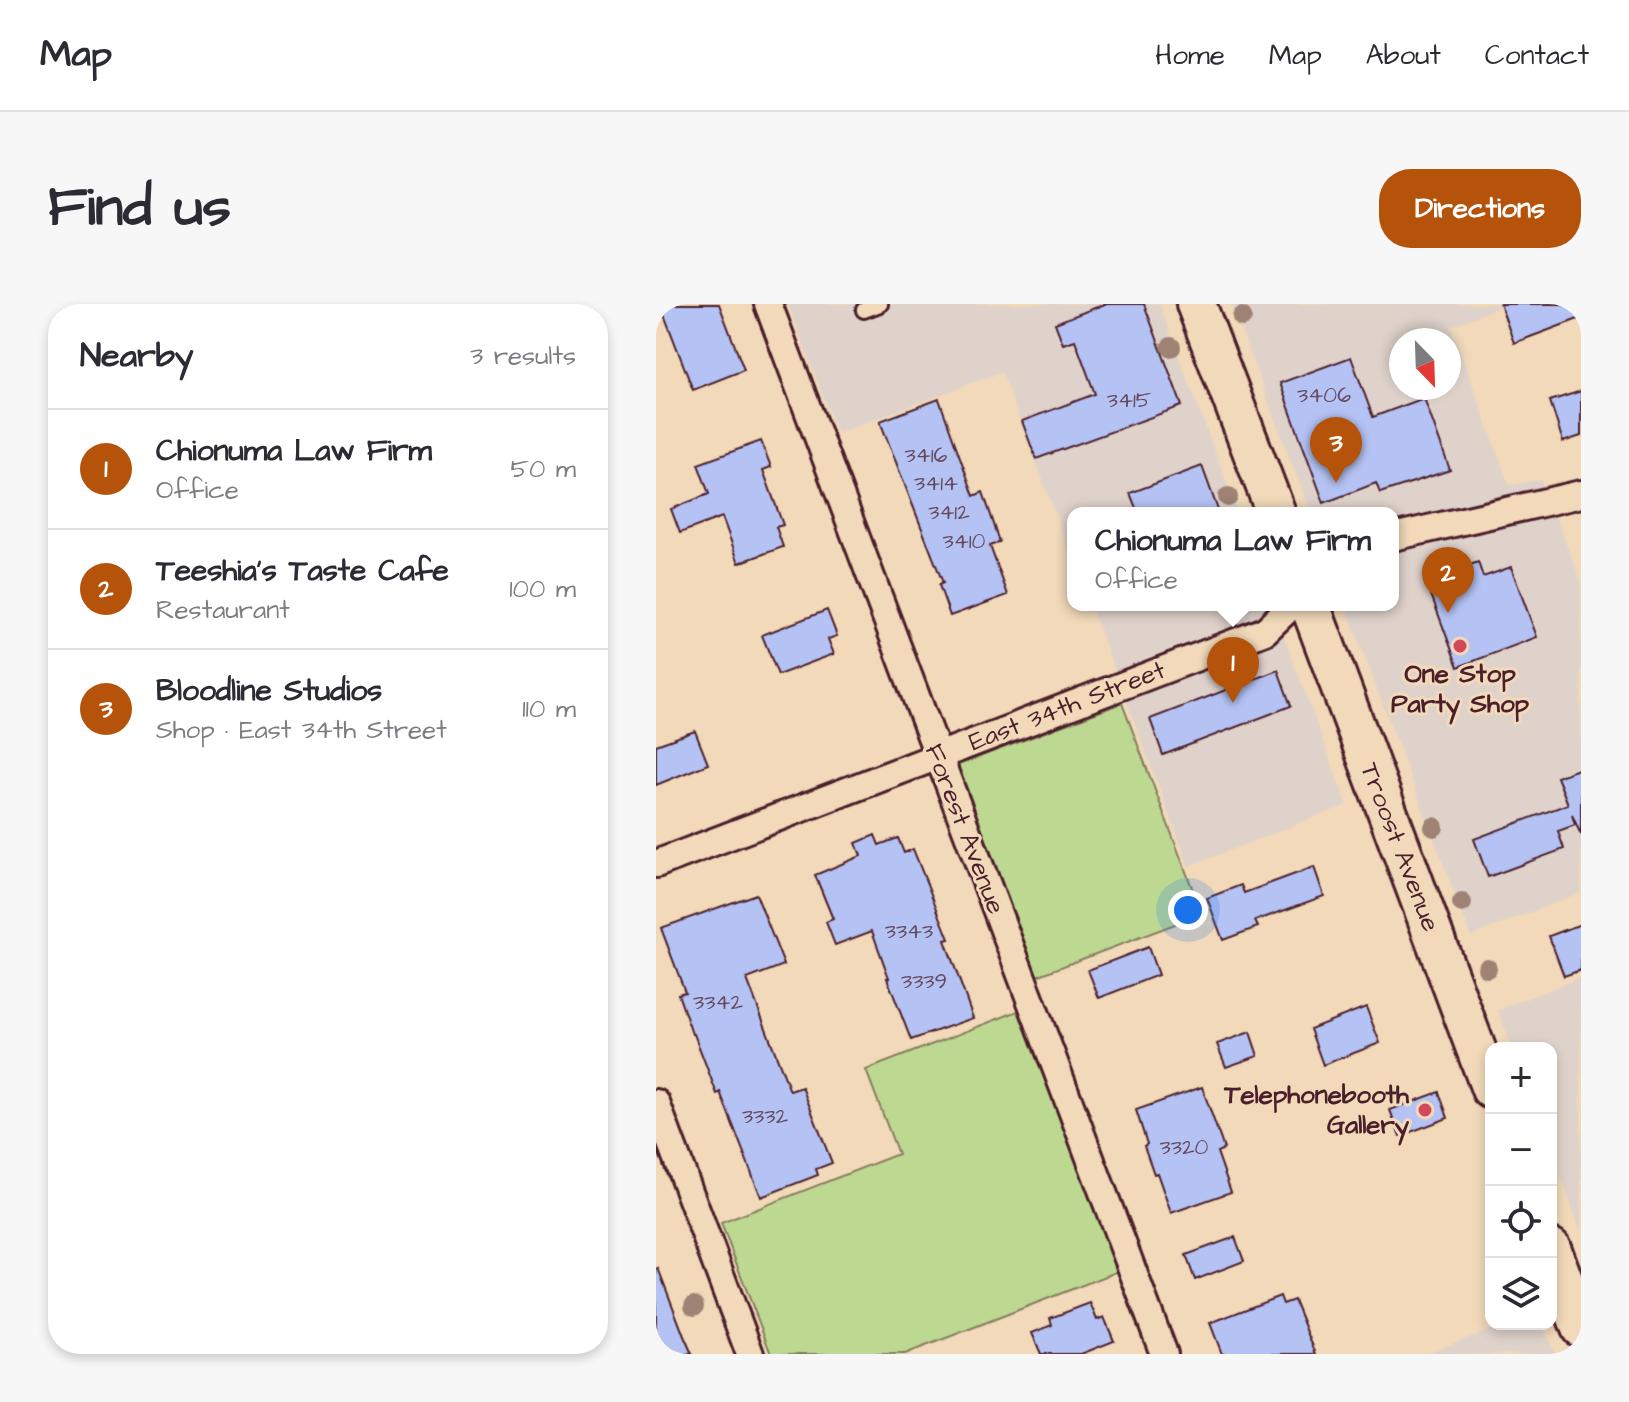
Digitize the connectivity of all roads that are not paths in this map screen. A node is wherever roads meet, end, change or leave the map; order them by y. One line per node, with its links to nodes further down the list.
1 (768, 304): 10 (street, Forest Avenue)
2 (880, 304): 4 (lane)
3 (1196, 304): 6 (main road)
4 (864, 310)
5 (1581, 494): 7 (street)
6 (1278, 507)
7 (1399, 536)
8 (1286, 611): 10 (street, East 34th Street)
9 (1312, 611): 12 (main road, Troost Avenue)
10 (937, 756): 11 (street, East 34th Street); 17 (street, Forest Avenue)
11 (656, 864)
12 (1485, 1073)
13 (656, 1103): 16 (street)
14 (1555, 1258): 15 (main road)
15 (1581, 1328)
16 (750, 1354)
17 (1164, 1354)

